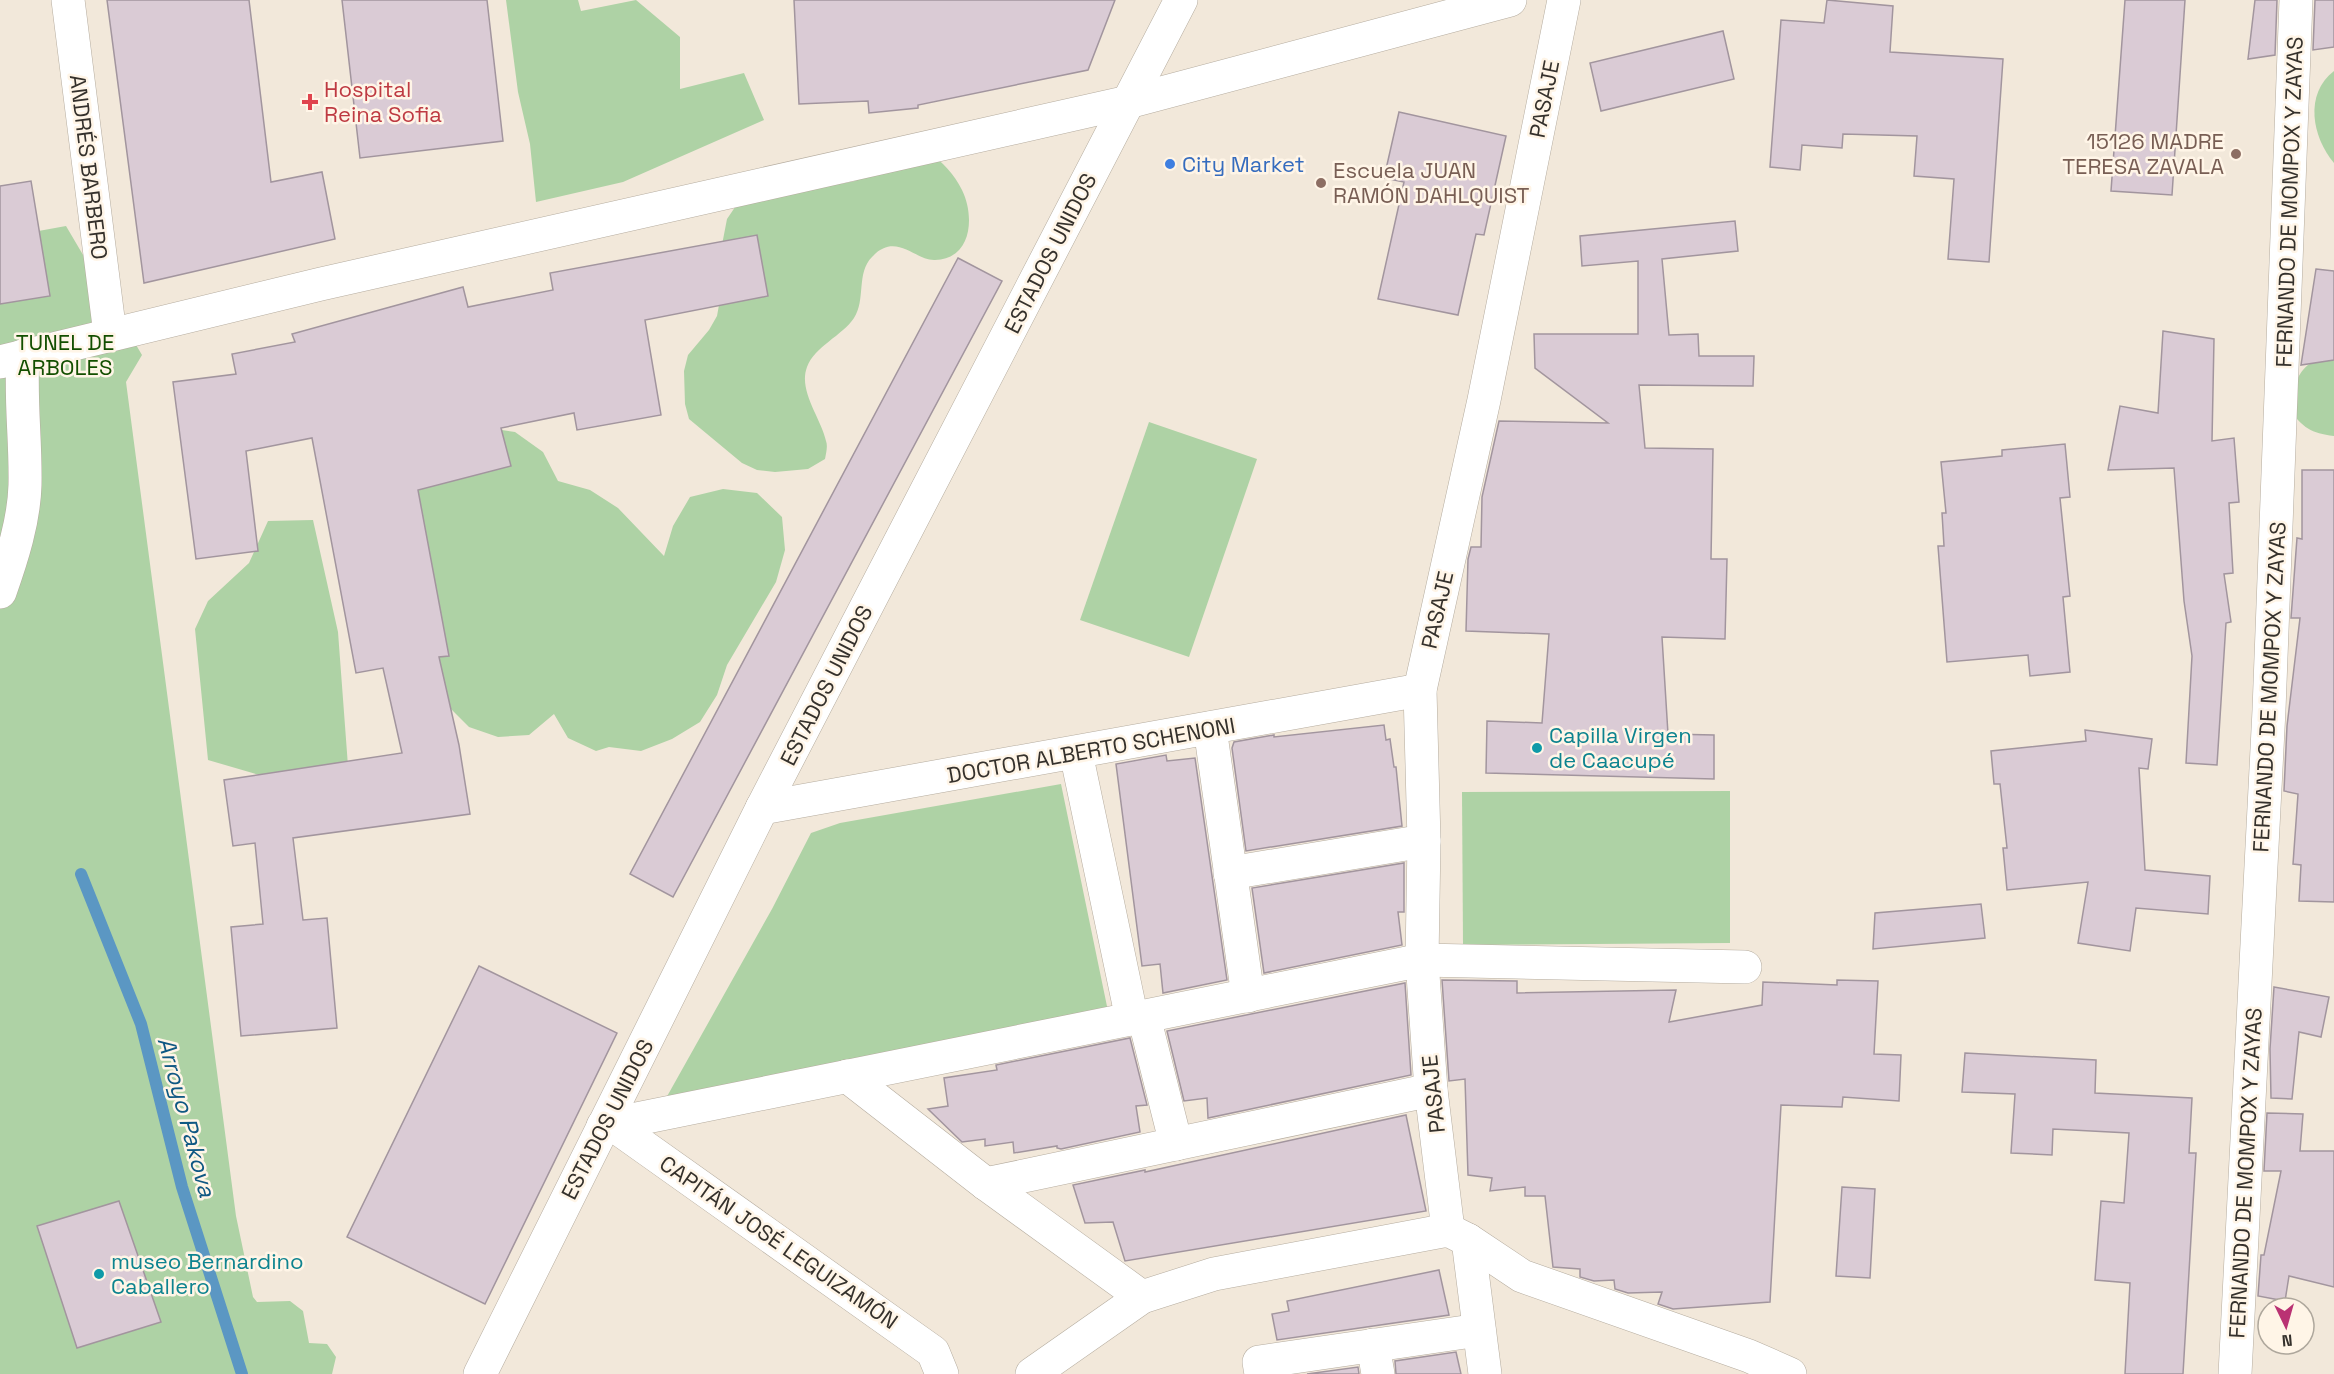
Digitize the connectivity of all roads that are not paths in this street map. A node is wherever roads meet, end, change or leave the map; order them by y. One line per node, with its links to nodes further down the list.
1 (68, 0): 7 (street, ANDRÉS BARBERO)
2 (1181, 0): 6 (street, ESTADOS UNIDOS)
3 (1510, 0): 6 (street)
4 (1564, 0): 10 (street, PASAJE)
5 (2296, 0): 35 (street, FERNANDO DE MOMPOX Y ZAYAS)
6 (1128, 102): 7 (street); 13 (street, ESTADOS UNIDOS)
7 (110, 334): 8 (street)
8 (11, 359): 9 (street)
9 (0, 592)
10 (1420, 690): 11 (street, DOCTOR ALBERTO SCHENONI); 14 (street, PASAJE)
11 (1210, 729): 12 (street, DOCTOR ALBERTO SCHENONI); 15 (street)
12 (1076, 753): 13 (street, DOCTOR ALBERTO SCHENONI); 19 (street)
13 (762, 808): 22 (street, ESTADOS UNIDOS)
14 (1424, 841): 15 (street); 16 (street, PASAJE)
15 (1230, 873): 18 (street)
16 (1422, 960): 17 (street); 18 (street); 21 (street, PASAJE)
17 (1745, 967)
18 (1248, 996): 19 (street)
19 (1138, 1018): 20 (street); 23 (street)
20 (847, 1076): 22 (street); 24 (street)
21 (1431, 1090): 23 (street); 25 (street, PASAJE)
22 (608, 1125): 29 (street, ESTADOS UNIDOS); 30 (street, CAPITÁN JOSÉ LEGUIZAMÓN)
23 (1176, 1144): 24 (street)
24 (986, 1184): 26 (street)
25 (1458, 1235): 26 (street); 27 (street, PASAJE); 34 (street)
26 (1142, 1297): 31 (street)
27 (1479, 1330): 28 (street); 33 (street, PASAJE)
28 (1375, 1359): 32 (street)
29 (480, 1374)
30 (942, 1374)
31 (1032, 1374)
32 (1262, 1374)
33 (1485, 1374)
34 (1790, 1374)
35 (2235, 1374)

